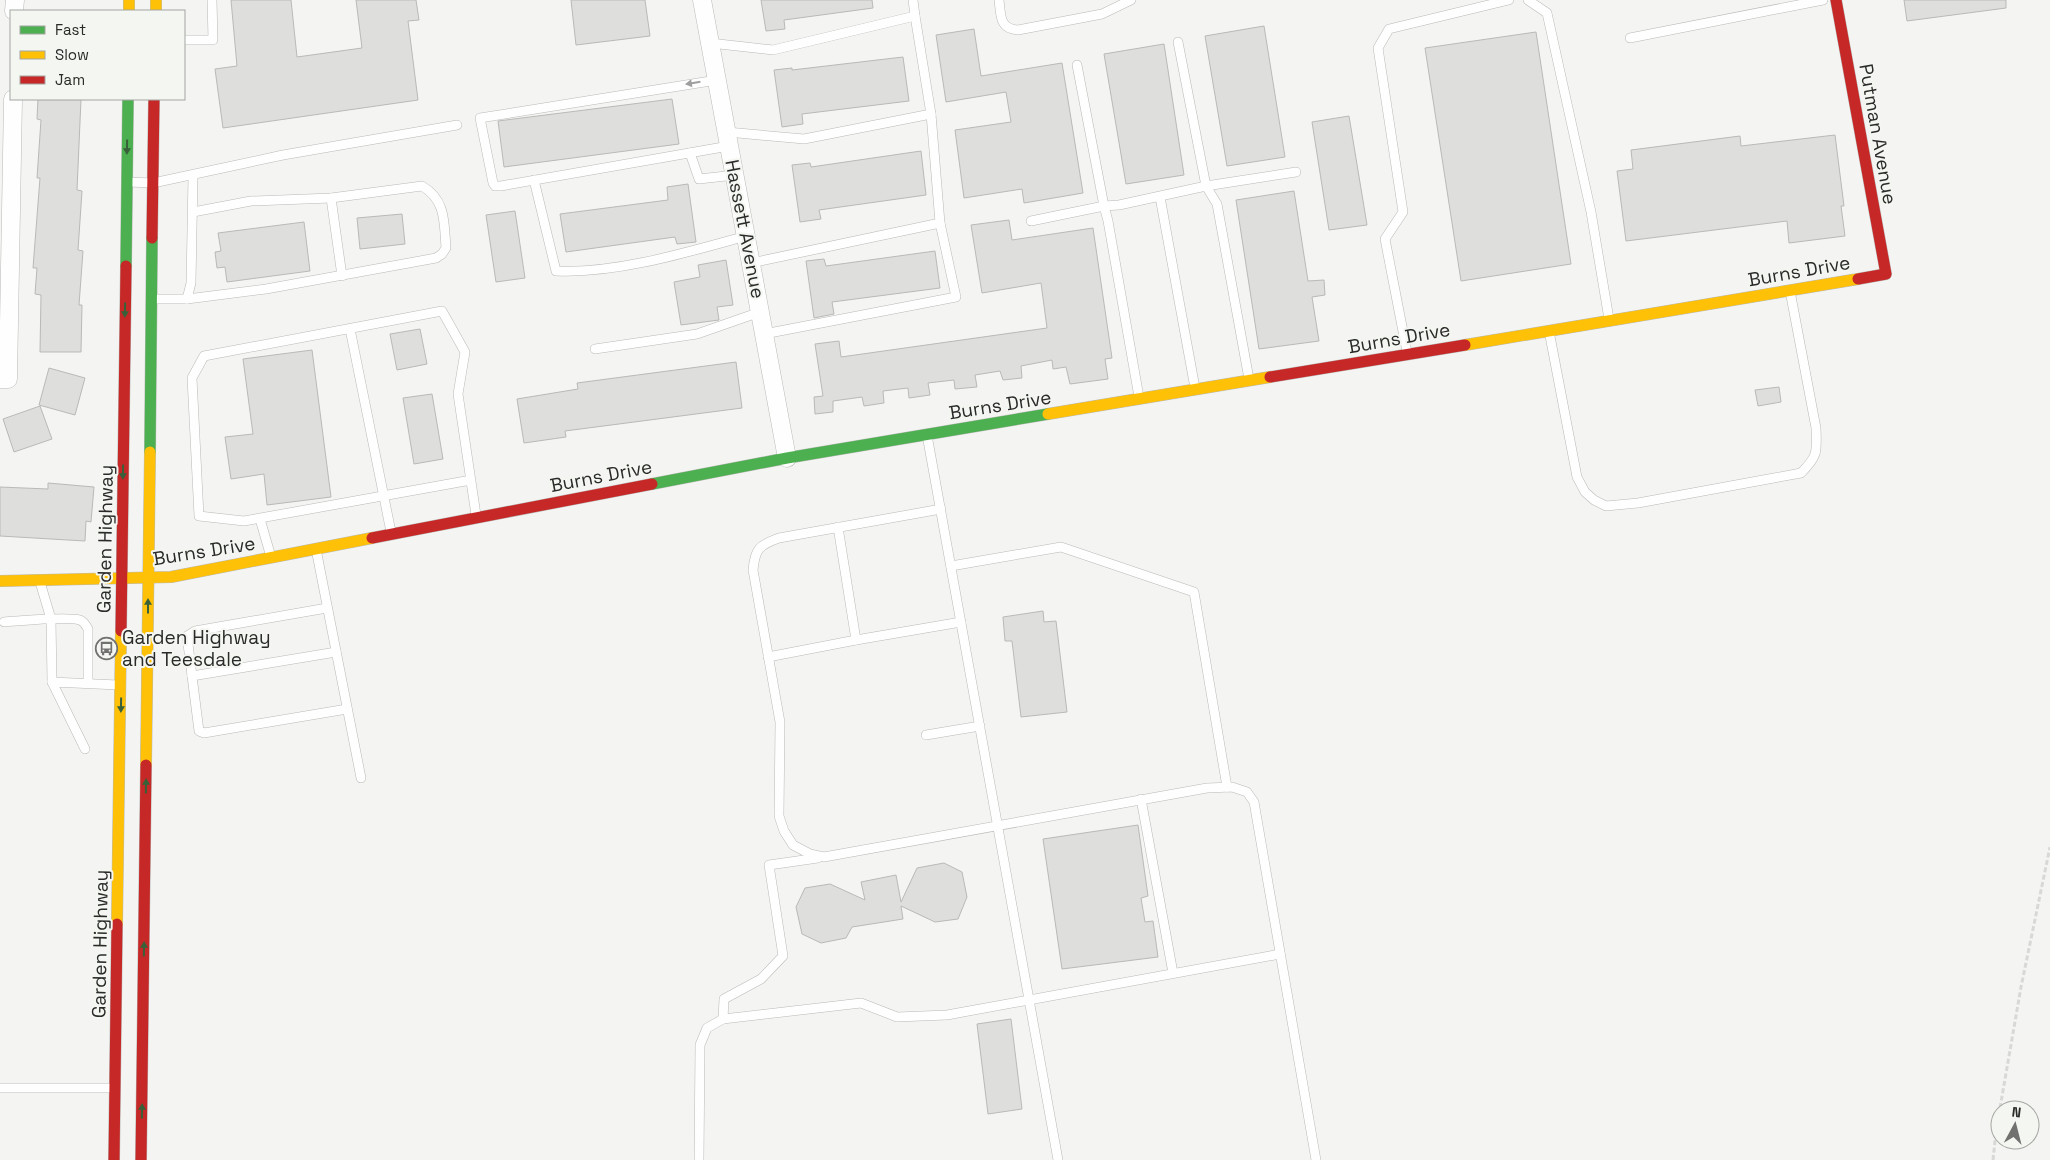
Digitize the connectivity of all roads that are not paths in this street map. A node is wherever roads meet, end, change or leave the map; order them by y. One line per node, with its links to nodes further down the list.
1 (212, 0): 12 (lane)
2 (702, 0): 14 (street, Hassett Avenue)
3 (913, 0): 10 (lane)
4 (999, 0): 5 (lane)
5 (1131, 0)
6 (1509, 0): 50 (lane)
7 (1528, 0): 45 (lane)
8 (1823, 0): 11 (lane)
9 (1836, 0): 39 (street, Putman Avenue)
10 (915, 16): 14 (lane); 20 (lane)
11 (1630, 38)
12 (185, 40)
13 (1178, 42): 30 (lane)
14 (710, 43): 16 (street, Hassett Avenue)
15 (1077, 64): 33 (lane)
16 (717, 80): 22 (street, Hassett Avenue); 27 (lane, one-way to 27)
17 (13, 100): 51 (street)
18 (128, 100): 28 (street, Garden Highway, one-way to 28)
19 (154, 100): 29 (street)
20 (931, 114): 22 (lane); 36 (lane)
21 (457, 125): 26 (lane)
22 (728, 139): 23 (lane); 25 (street, Hassett Avenue)
23 (690, 153): 25 (lane); 27 (lane)
24 (1296, 172): 30 (lane)
25 (735, 175): 37 (street, Hassett Avenue)
26 (193, 176): 29 (lane); 34 (lane)
27 (534, 180): 37 (lane)
28 (127, 182): 29 (lane); 67 (street, Garden Highway, one-way to 67)
29 (153, 183): 42 (street)
30 (1206, 186): 31 (lane); 52 (lane)
31 (1160, 197): 33 (lane); 53 (lane)
32 (331, 198): 34 (lane); 40 (lane); 40 (lane)
33 (1104, 206): 35 (lane); 54 (lane)
34 (193, 212): 43 (lane)
35 (1031, 221)
36 (940, 222): 38 (lane); 48 (lane)
37 (746, 236): 38 (street, Hassett Avenue)
38 (751, 263): 44 (street, Hassett Avenue)
39 (1886, 274): 41 (street, Burns Drive)
40 (342, 276): 43 (lane)
41 (1790, 291): 45 (street, Burns Drive); 47 (lane)
42 (152, 299): 43 (lane); 68 (street)
43 (187, 299)
44 (760, 312): 48 (street, Hassett Avenue); 49 (lane)
45 (1609, 321): 47 (street, Burns Drive)
46 (350, 328): 57 (lane); 58 (lane); 61 (lane)
47 (1550, 331): 50 (street, Burns Drive)
48 (764, 334): 56 (street, Hassett Avenue)
49 (596, 349)
50 (1408, 354): 52 (street, Burns Drive)
51 (0, 379)
52 (1250, 381): 53 (street, Burns Drive)
53 (1195, 390): 54 (street, Burns Drive)
54 (1139, 399): 55 (street, Burns Drive)
55 (927, 435): 56 (street, Burns Drive); 59 (lane)
56 (787, 458): 60 (street, Burns Drive)
57 (471, 480): 58 (lane); 60 (lane)
58 (383, 496): 61 (lane); 63 (lane)
59 (941, 509): 62 (lane); 66 (lane)
60 (476, 518): 63 (street, Burns Drive)
61 (260, 519): 65 (lane)
62 (838, 527): 75 (lane); 77 (lane)
63 (391, 534): 64 (street, Burns Drive)
64 (316, 549): 65 (street, Burns Drive); 71 (lane)
65 (271, 558): 68 (street, Burns Drive)
66 (951, 566): 74 (lane); 87 (lane)
67 (121, 578): 68 (street, Burns Drive); 70 (street, Burns Drive); 81 (street, Garden Highway)
68 (148, 578): 98 (street, one-way to 68)
69 (0, 581): 70 (street, Burns Drive)
70 (40, 581): 72 (lane)
71 (327, 608): 76 (lane); 78 (lane)
72 (51, 619): 73 (lane); 79 (lane); 80 (lane)
73 (4, 622)
74 (961, 622): 75 (lane); 83 (lane)
75 (856, 640): 77 (lane)
76 (336, 652): 78 (lane); 82 (lane)
77 (768, 657): 90 (lane)
78 (192, 676): 82 (lane)
79 (52, 682): 80 (lane); 85 (lane)
80 (88, 683): 81 (lane)
81 (121, 685): 96 (street, Garden Highway, one-way to 96)
82 (347, 709): 86 (lane)
83 (980, 726): 84 (lane); 89 (lane)
84 (926, 735)
85 (85, 749)
86 (361, 778)
87 (1227, 787): 88 (lane); 91 (lane)
88 (1141, 799): 89 (lane); 92 (lane)
89 (998, 825): 90 (lane); 93 (lane)
90 (824, 857): 94 (lane)
91 (1280, 954): 92 (lane); 101 (lane)
92 (1173, 973): 93 (lane)
93 (1029, 999): 94 (lane); 100 (lane)
94 (723, 1019): 99 (lane)
95 (0, 1088): 96 (lane)
96 (115, 1088): 97 (street, Garden Highway)
97 (114, 1160)
98 (141, 1160)
99 (699, 1160)
100 (1058, 1160)
101 (1316, 1160)

